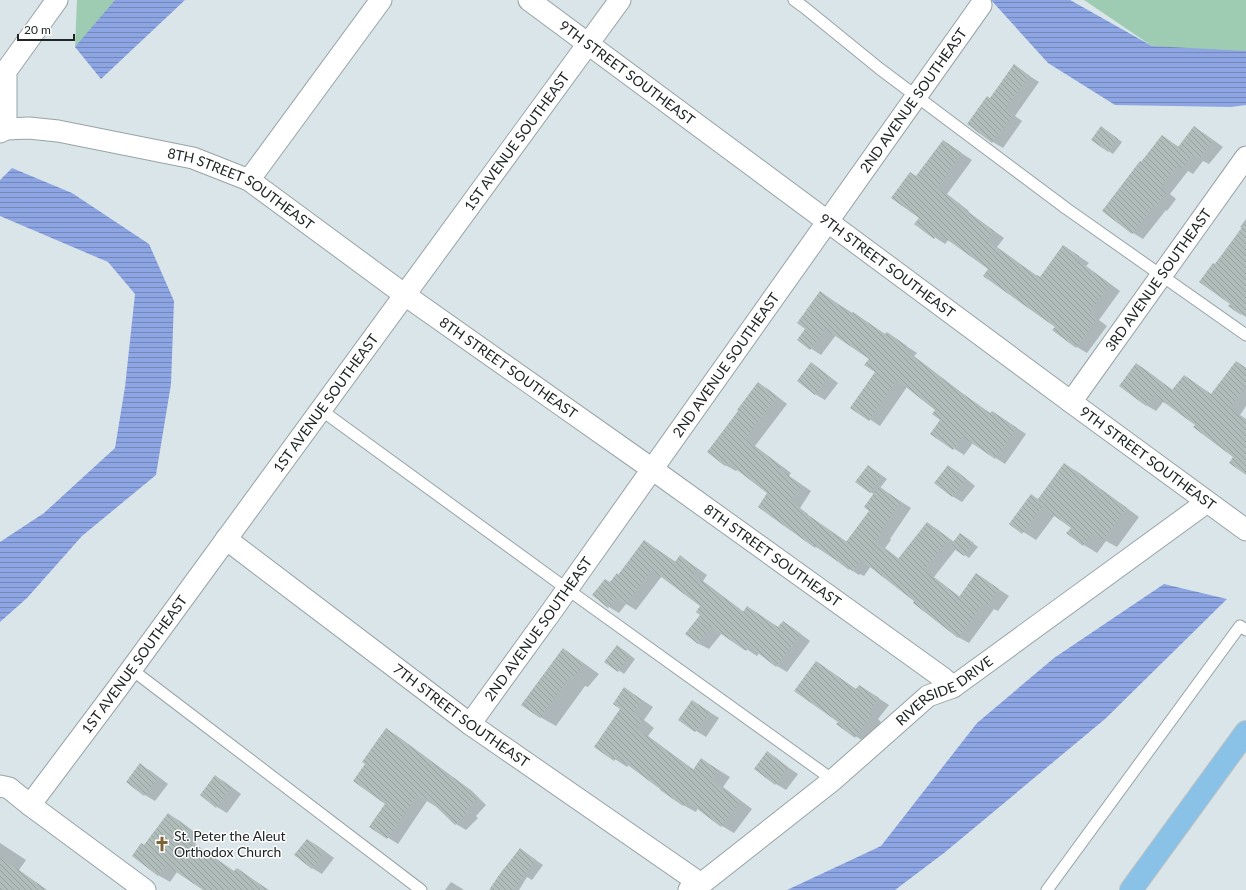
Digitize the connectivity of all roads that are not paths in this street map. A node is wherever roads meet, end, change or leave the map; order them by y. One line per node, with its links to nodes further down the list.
1 (57, 0): 10 (street)
2 (381, 0): 12 (street)
3 (529, 0): 8 (street, 9TH STREET SOUTHEAST)
4 (620, 0): 8 (street, 1ST AVENUE SOUTHEAST)
5 (794, 0): 6 (lane)
6 (808, 4): 9 (lane)
7 (981, 5): 9 (street, 2ND AVENUE SOUTHEAST)
8 (588, 44): 13 (street, 9TH STREET SOUTHEAST); 15 (street, 1ST AVENUE SOUTHEAST)
9 (916, 96): 13 (street, 2ND AVENUE SOUTHEAST); 14 (lane)
10 (3, 131): 12 (street, 8TH STREET SOUTHEAST)
11 (1246, 157): 14 (street, 3RD AVENUE SOUTHEAST)
12 (249, 180): 15 (street, 8TH STREET SOUTHEAST)
13 (828, 222): 17 (street, 9TH STREET SOUTHEAST); 19 (street, 2ND AVENUE SOUTHEAST)
14 (1162, 276): 16 (lane); 17 (street, 3RD AVENUE SOUTHEAST)
15 (405, 295): 18 (street, 1ST AVENUE SOUTHEAST); 19 (street, 8TH STREET SOUTHEAST)
16 (1246, 335)
17 (1071, 402): 20 (street, 9TH STREET SOUTHEAST)
18 (321, 410): 22 (street, 1ST AVENUE SOUTHEAST); 23 (lane)
19 (652, 469): 23 (street, 2ND AVENUE SOUTHEAST); 26 (street, 8TH STREET SOUTHEAST)
20 (1207, 502): 21 (street, 9TH STREET SOUTHEAST); 26 (street, RIVERSIDE DRIVE)
21 (1246, 530)
22 (226, 539): 25 (street, 1ST AVENUE SOUTHEAST); 27 (street, 7TH STREET SOUTHEAST)
23 (567, 589): 27 (street, 2ND AVENUE SOUTHEAST); 29 (lane)
24 (1246, 630): 35 (lane)
25 (132, 669): 31 (street, 1ST AVENUE SOUTHEAST); 34 (lane)
26 (953, 687): 29 (street, RIVERSIDE DRIVE)
27 (470, 724): 32 (street, 7TH STREET SOUTHEAST)
28 (1246, 732): 36 (main road)
29 (832, 780): 32 (street, RIVERSIDE DRIVE)
30 (0, 786): 31 (street)
31 (30, 805): 33 (street)
32 (695, 887)
33 (145, 890)
34 (421, 890)
35 (1046, 890)
36 (1131, 890)

